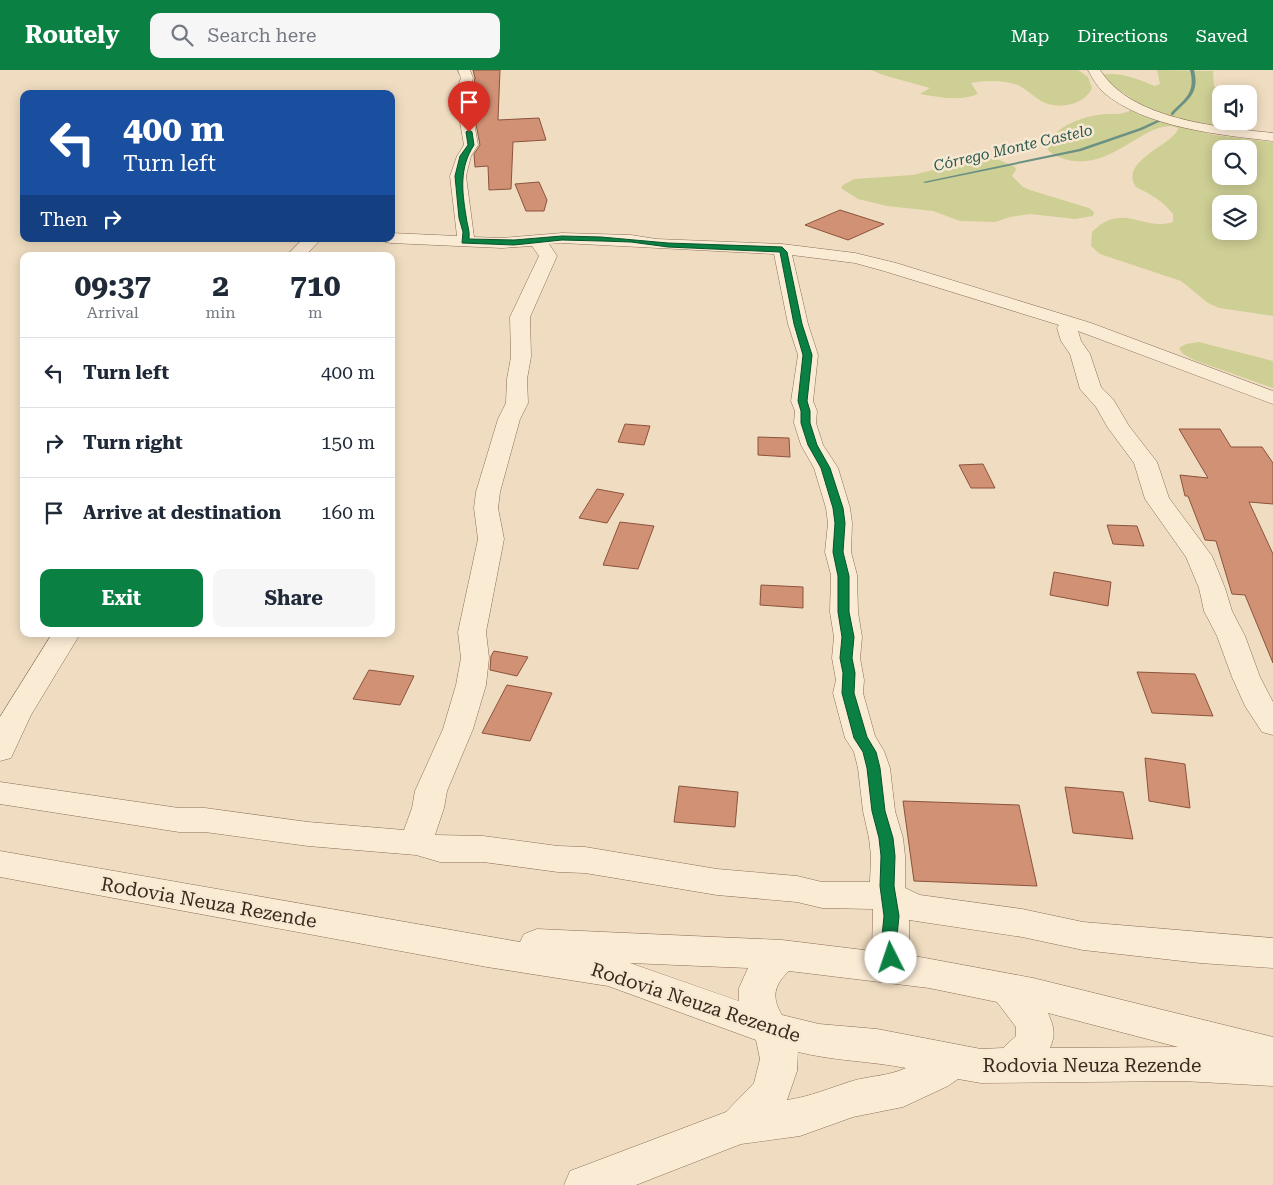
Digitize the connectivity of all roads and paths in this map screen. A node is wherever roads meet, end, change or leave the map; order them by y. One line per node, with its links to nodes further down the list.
1 (464, 70): 5 (street)
2 (1094, 70): 3 (street)
3 (1273, 137)
4 (395, 238): 5 (street)
5 (465, 241): 6 (street)
6 (538, 241): 8 (street); 16 (street)
7 (309, 242): 9 (street)
8 (782, 249): 10 (street); 18 (street)
9 (299, 252)
10 (1070, 322): 11 (street); 13 (street)
11 (1273, 398)
12 (64, 637): 14 (street)
13 (1273, 725)
14 (0, 750)
15 (0, 792): 16 (street)
16 (416, 843): 18 (street)
17 (0, 864): 19 (street, Rodovia Neuza Rezende)
18 (890, 896): 20 (street); 22 (street)
19 (418, 939): 21 (street, Rodovia Neuza Rezende); 24 (street, Rodovia Neuza Rezende)
20 (1273, 953)
21 (782, 955): 22 (street, Rodovia Neuza Rezende); 24 (street)
22 (893, 968): 23 (street, Rodovia Neuza Rezende)
23 (1008, 989): 25 (street, Rodovia Neuza Rezende); 27 (street)
24 (771, 1030): 26 (street, Rodovia Neuza Rezende); 29 (street)
25 (1273, 1054)
26 (952, 1060): 27 (street, Rodovia Neuza Rezende); 29 (street)
27 (1010, 1066): 28 (street, Rodovia Neuza Rezende)
28 (1273, 1069)
29 (740, 1126): 30 (street)
30 (585, 1185)

